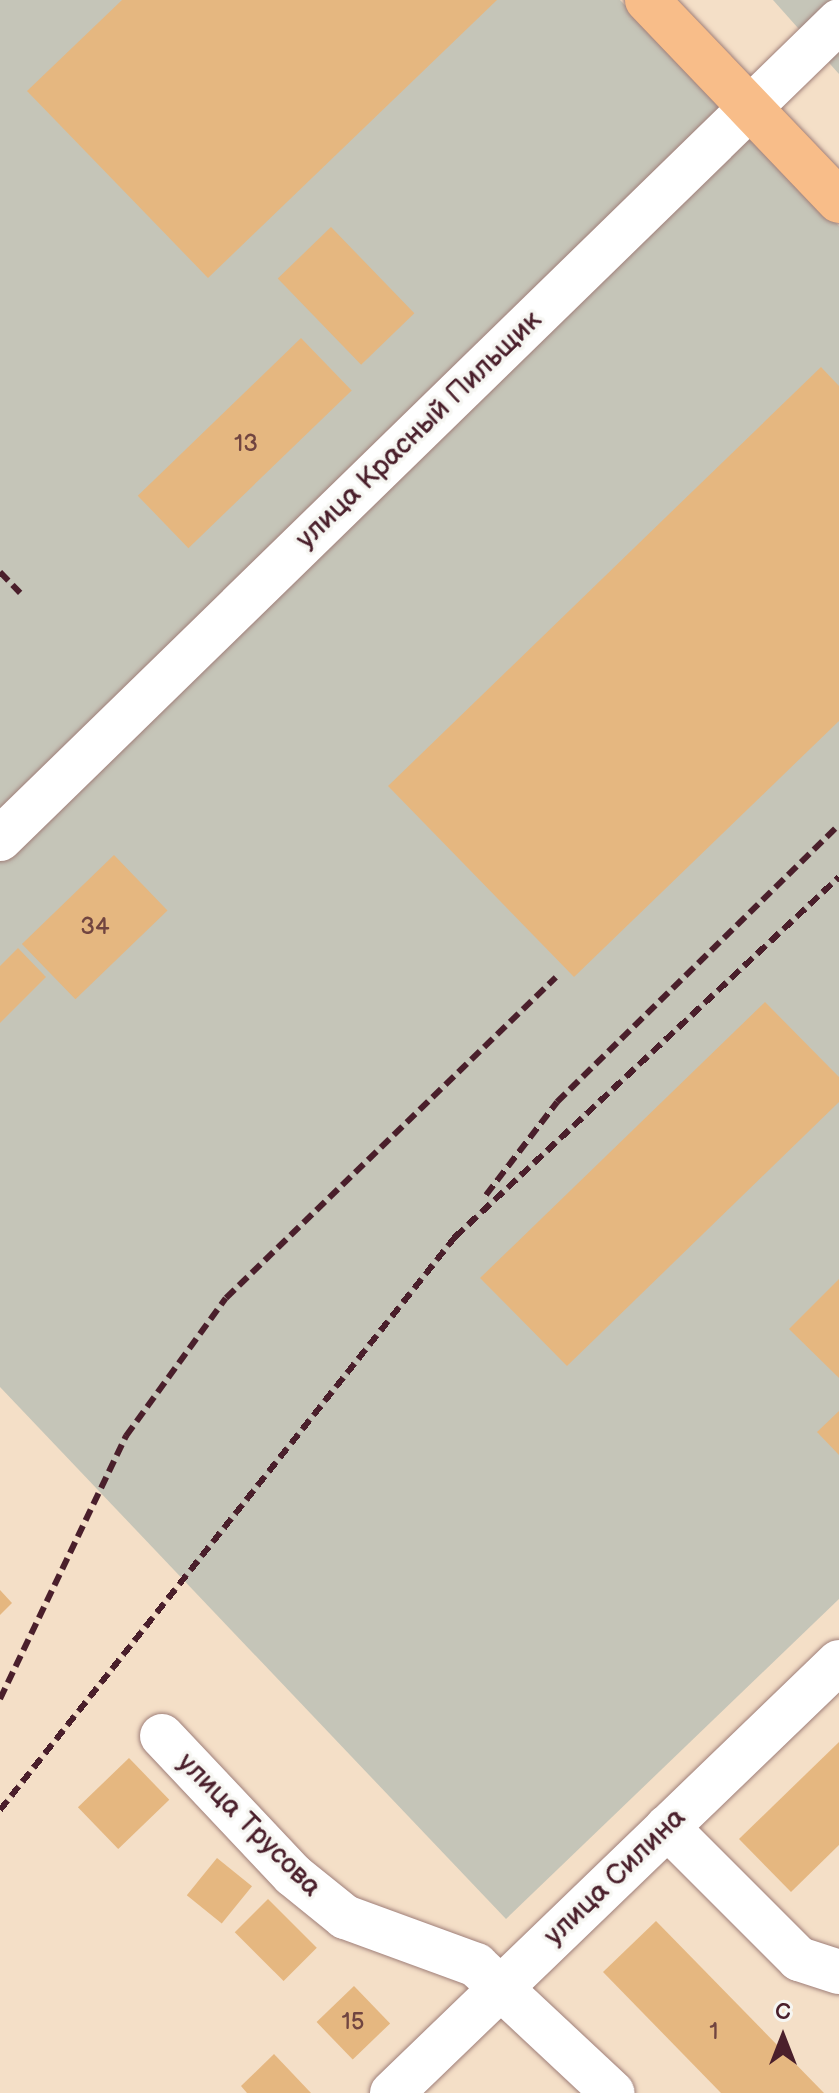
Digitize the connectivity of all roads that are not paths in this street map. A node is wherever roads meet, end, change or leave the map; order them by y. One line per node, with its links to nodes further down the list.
1 (647, 0): 3 (main road)
2 (839, 21): 3 (street, улица Красный Пильщик)
3 (751, 106): 4 (main road); 5 (street, улица Красный Пильщик)
4 (839, 201)
5 (0, 839)
6 (839, 1662): 8 (street, улица Силина)
7 (162, 1736): 10 (street, улица Трусова)
8 (667, 1827): 9 (street); 10 (street, улица Силина)
9 (827, 1969): 11 (street)
10 (501, 1986): 12 (street, улица Силина); 13 (street, улица Трусова)
11 (839, 2007)
12 (392, 2093)
13 (613, 2093)

